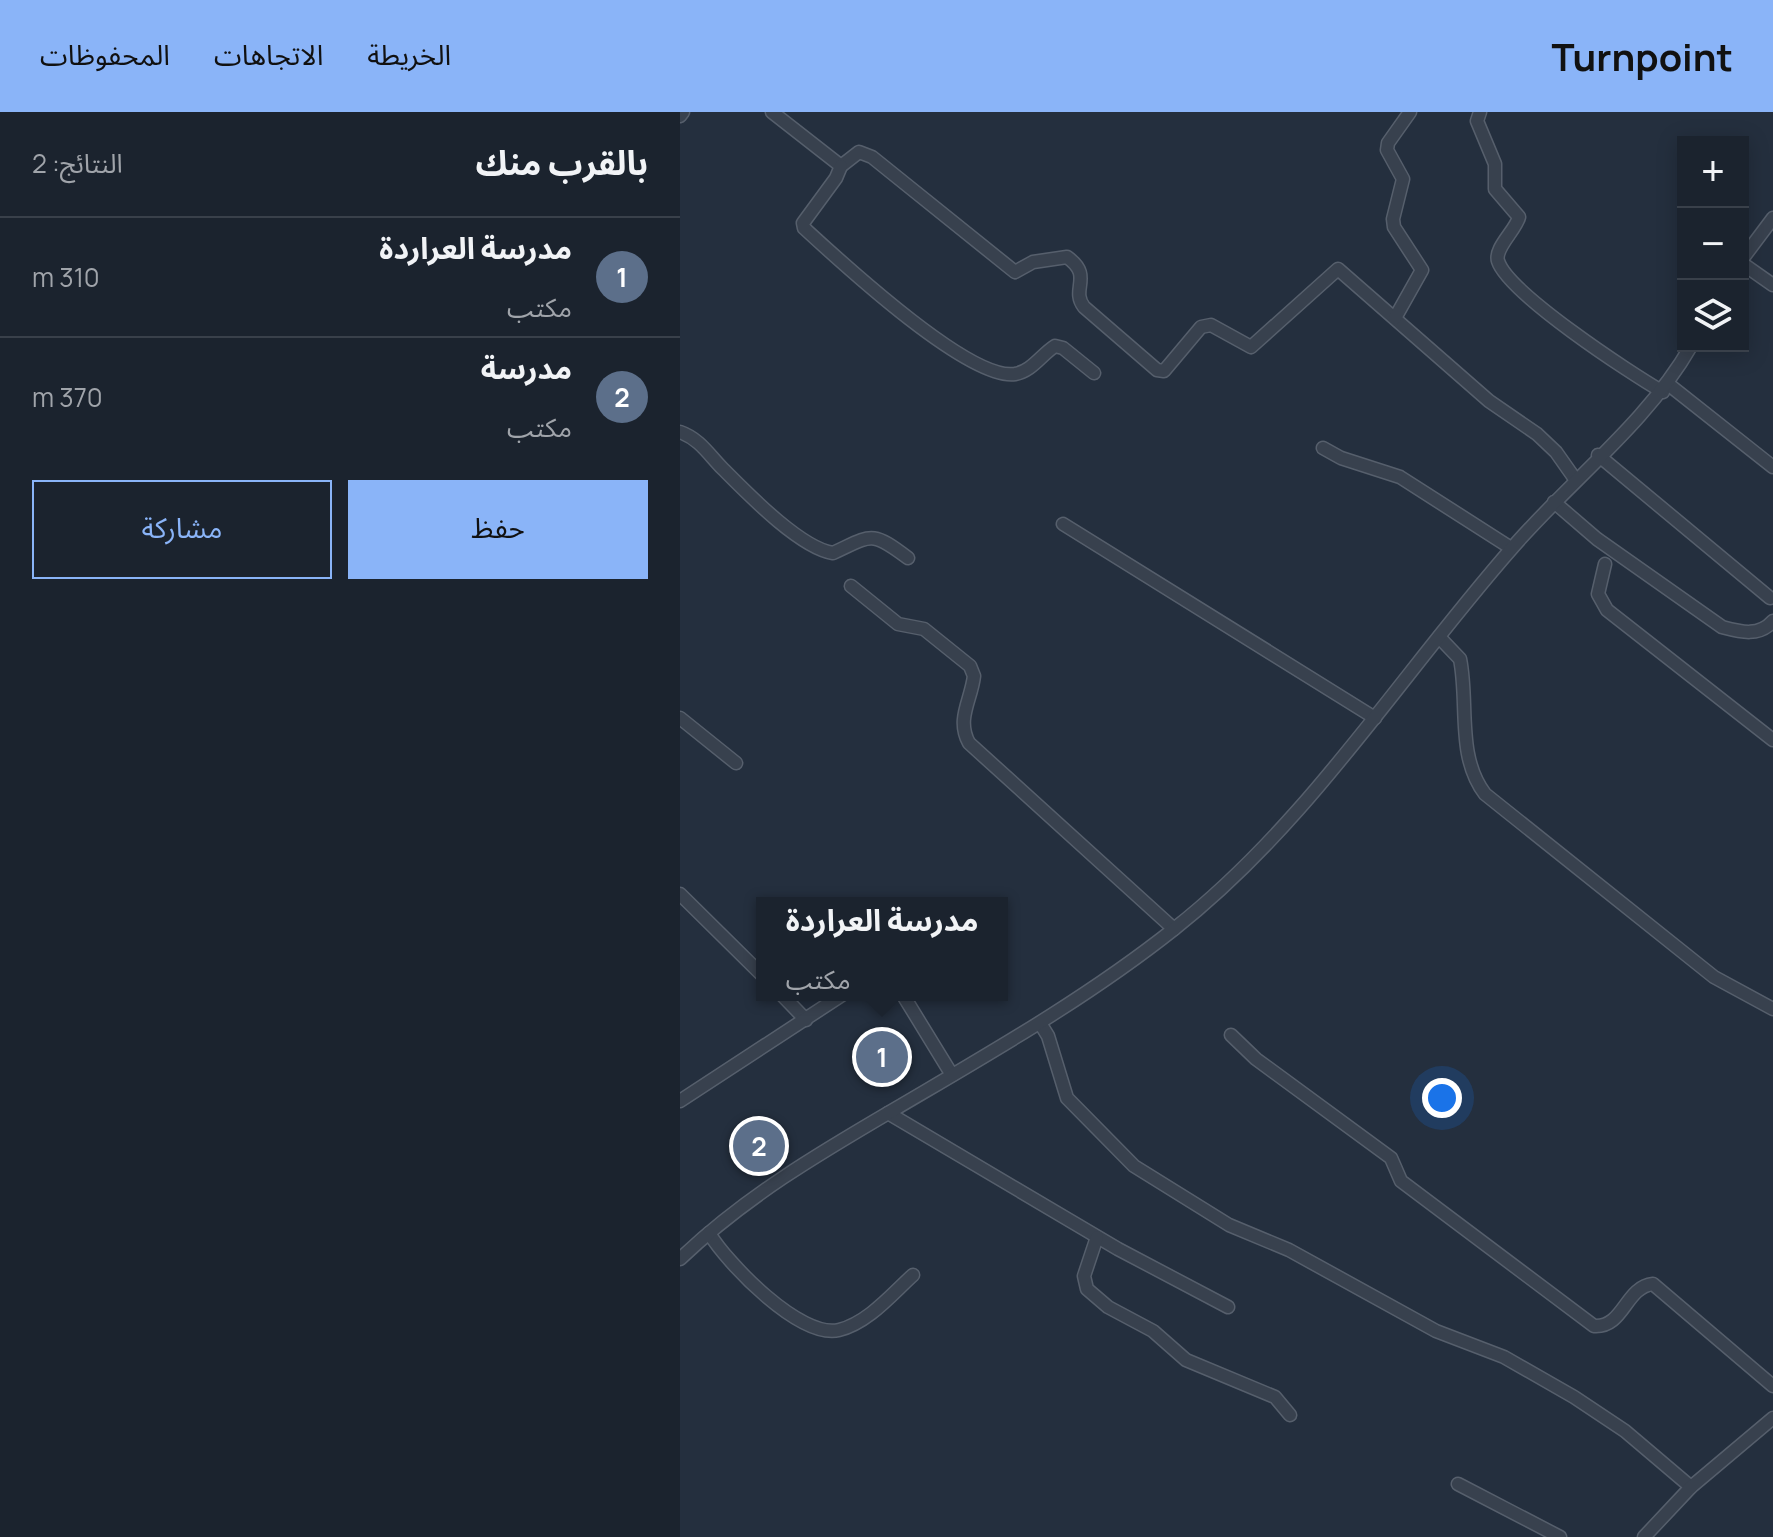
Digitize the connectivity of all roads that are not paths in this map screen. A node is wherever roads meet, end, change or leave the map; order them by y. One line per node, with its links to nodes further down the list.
1 (772, 112): 4 (street)
2 (1410, 112): 9 (street)
3 (1480, 112): 12 (street)
4 (841, 166): 9 (street); 11 (street)
5 (1770, 226): 6 (street)
6 (1749, 251)
7 (1749, 268): 8 (street)
8 (1773, 285)
9 (1395, 318): 17 (street)
10 (1687, 352): 12 (street)
11 (1094, 373)
12 (1666, 388): 15 (street); 16 (street)
13 (680, 432): 21 (street)
14 (1323, 448): 20 (street)
15 (1598, 455): 17 (street); 24 (street)
16 (1773, 467)
17 (1575, 479): 18 (street)
18 (1554, 502): 20 (street); 25 (street)
19 (1063, 524): 28 (street)
20 (1511, 548): 26 (street)
21 (908, 558)
22 (1605, 564): 29 (street)
23 (851, 586): 32 (street)
24 (1770, 598)
25 (1773, 621)
26 (1439, 637): 28 (street); 37 (street)
27 (680, 718): 30 (street)
28 (1375, 718): 32 (street)
29 (1773, 740)
30 (736, 763)
31 (680, 894): 33 (street)
32 (1174, 929): 39 (street)
33 (756, 969)
34 (788, 1001): 38 (street)
35 (833, 1001): 38 (street)
36 (907, 1001): 41 (street)
37 (1773, 1009)
38 (806, 1020): 42 (street)
39 (1040, 1023): 41 (street); 53 (street)
40 (1231, 1035): 49 (street)
41 (952, 1075): 43 (street)
42 (680, 1101)
43 (888, 1113): 44 (street); 45 (street)
44 (709, 1233): 46 (street); 47 (street)
45 (1097, 1237): 48 (street); 50 (street)
46 (682, 1255)
47 (913, 1275)
48 (1228, 1307)
49 (1773, 1386)
50 (1290, 1415)
51 (1773, 1418): 53 (street)
52 (1458, 1484): 54 (street)
53 (1691, 1487): 55 (street)
54 (1560, 1537)
55 (1644, 1537)

